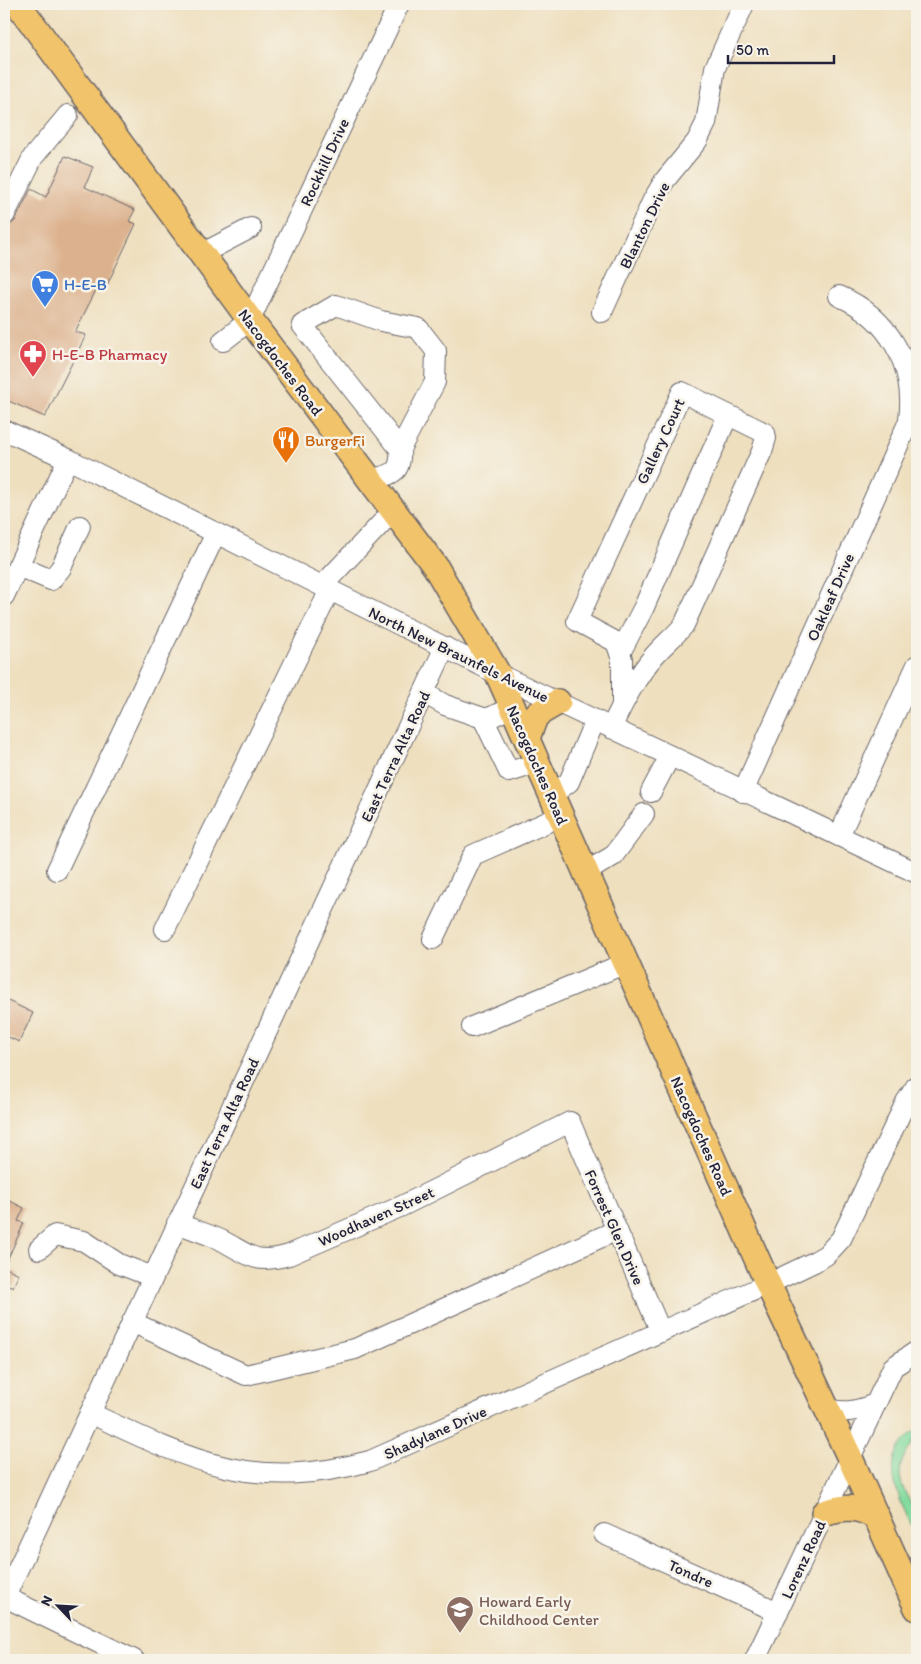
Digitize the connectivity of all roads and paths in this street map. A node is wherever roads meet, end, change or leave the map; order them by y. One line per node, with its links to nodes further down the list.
1 (18, 4): 7 (main road, Nacogdoches Road)
2 (399, 4): 10 (street, Rockhill Drive)
3 (744, 4): 9 (street, Blanton Drive)
4 (68, 115): 5 (street)
5 (4, 216)
6 (251, 228): 7 (street)
7 (201, 254): 10 (main road, Nacogdoches Road)
8 (839, 296): 14 (street)
9 (602, 312)
10 (250, 320): 11 (street); 18 (main road, Nacogdoches Road)
11 (223, 341)
12 (917, 403): 14 (street, Oakleaf Drive)
13 (728, 415): 26 (street); 26 (street, Gallery Court); 31 (street, Gallery Court)
14 (913, 425): 39 (street, Oakleaf Drive)
15 (4, 430): 17 (street, North New Braunfels Avenue)
16 (400, 449): 16 (street); 18 (street)
17 (68, 459): 21 (street, North New Braunfels Avenue); 22 (street)
18 (375, 478): 19 (main road, Nacogdoches Road)
19 (393, 511): 23 (street); 28 (main road, Nacogdoches Road)
20 (80, 526): 22 (street)
21 (216, 533): 23 (street, North New Braunfels Avenue); 43 (street)
22 (18, 566): 24 (street)
23 (326, 588): 25 (street, North New Braunfels Avenue); 46 (street)
24 (4, 596)
25 (445, 647): 28 (street, North New Braunfels Avenue); 29 (street, East Terra Alta Road)
26 (620, 653): 31 (street, Gallery Court)
27 (917, 665): 42 (street)
28 (498, 674): 30 (street, North New Braunfels Avenue); 32 (main road, Nacogdoches Road)
29 (424, 694): 33 (street); 52 (street, East Terra Alta Road)
30 (558, 702): 34 (street, North New Braunfels Avenue); 35 (main road)
31 (622, 704): 34 (street, Gallery Court)
32 (512, 707): 33 (street); 35 (main road, Nacogdoches Road)
33 (483, 718): 37 (street)
34 (603, 724): 36 (street, North New Braunfels Avenue); 40 (street, Gallery Court)
35 (527, 738): 37 (main road, Nacogdoches Road)
36 (670, 756): 38 (street); 39 (street, North New Braunfels Avenue)
37 (538, 763): 40 (main road, Nacogdoches Road)
38 (651, 792)
39 (743, 792): 42 (street, North New Braunfels Avenue)
40 (556, 805): 44 (main road, Nacogdoches Road); 47 (street, Gallery Court)
41 (644, 814): 44 (street)
42 (839, 836): 45 (street, North New Braunfels Avenue)
43 (57, 870)
44 (586, 872): 48 (main road, Nacogdoches Road)
45 (917, 873)
46 (164, 929)
47 (434, 939)
48 (626, 963): 49 (street); 56 (main road, Nacogdoches Road)
49 (472, 1028)
50 (917, 1084): 56 (street, Shadylane Drive)
51 (570, 1122): 52 (street, Woodhaven Street); 53 (street, Forrest Glen Drive)
52 (178, 1223): 55 (street, East Terra Alta Road)
53 (617, 1230): 57 (street); 58 (street, Forrest Glen Drive)
54 (40, 1249): 55 (street)
55 (153, 1277): 57 (street, East Terra Alta Road)
56 (768, 1284): 58 (street, Shadylane Drive); 61 (main road, Nacogdoches Road)
57 (132, 1322): 62 (street, East Terra Alta Road)
58 (661, 1332): 62 (street, Shadylane Drive)
59 (917, 1351): 60 (street, Lorenz Road)
60 (875, 1404): 61 (street); 63 (street, Lorenz Road)
61 (826, 1408): 63 (main road, Nacogdoches Road)
62 (90, 1413): 67 (street, East Terra Alta Road)
63 (850, 1458): 64 (street, Lorenz Road); 65 (main road, Nacogdoches Road)
64 (824, 1513): 65 (main road); 70 (street, Lorenz Road)
65 (877, 1518): 69 (main road, Nacogdoches Road)
66 (604, 1534): 70 (street, Tondre)
67 (12, 1560): 68 (street, East Terra Alta Road)
68 (4, 1598): 71 (street)
69 (917, 1608)
70 (778, 1612): 72 (street, Lorenz Road)
71 (134, 1660)
72 (755, 1660)

